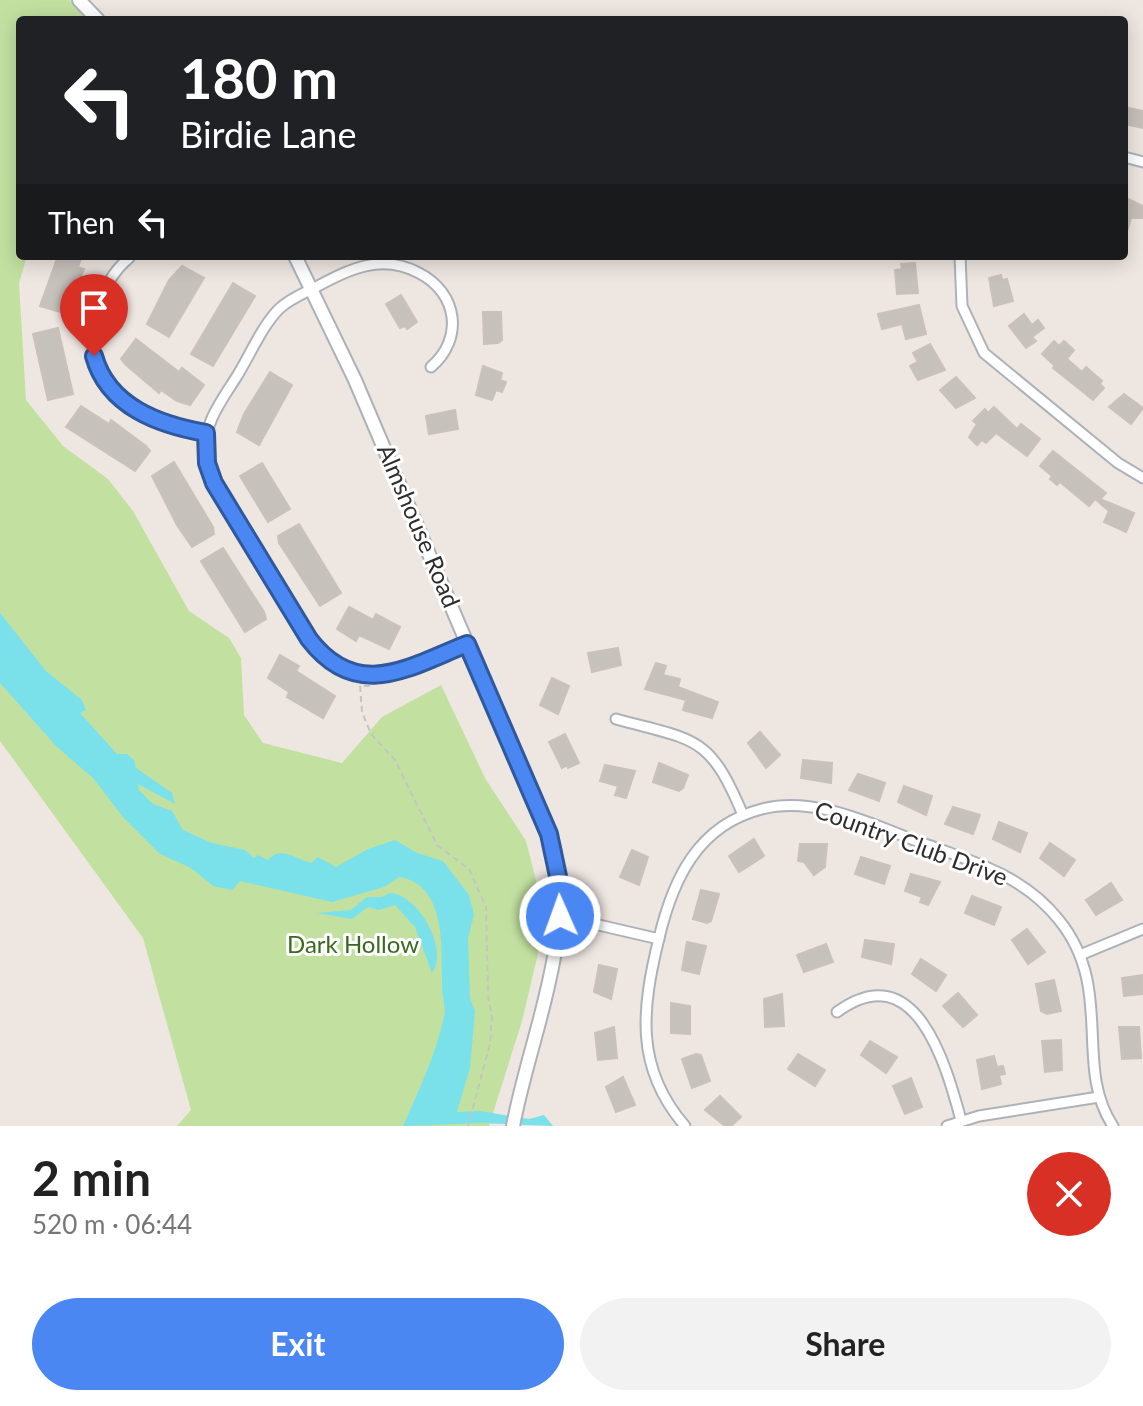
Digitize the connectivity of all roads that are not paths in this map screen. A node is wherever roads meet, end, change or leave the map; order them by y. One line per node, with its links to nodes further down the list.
1 (79, 0): 2 (main road)
2 (94, 16)
3 (127, 260): 8 (street)
4 (297, 260): 6 (main road, Almshouse Road)
5 (960, 260): 9 (street)
6 (313, 289): 7 (street); 8 (street); 10 (main road, Almshouse Road)
7 (431, 367)
8 (206, 433): 10 (street)
9 (1143, 478)
10 (467, 644): 13 (main road, Almshouse Road)
11 (616, 719): 12 (street)
12 (743, 815): 15 (street, Country Club Drive); 16 (street, Country Club Drive)
13 (560, 916): 15 (street); 20 (main road, Almshouse Road)
14 (1143, 929): 16 (street)
15 (659, 939): 21 (street, Country Club Drive)
16 (1080, 955): 18 (street, Country Club Drive)
17 (837, 1012): 19 (street)
18 (1099, 1097): 19 (street); 23 (street, Country Club Drive)
19 (961, 1120): 22 (street)
20 (513, 1126)
21 (685, 1126)
22 (947, 1126)
23 (1113, 1126)

